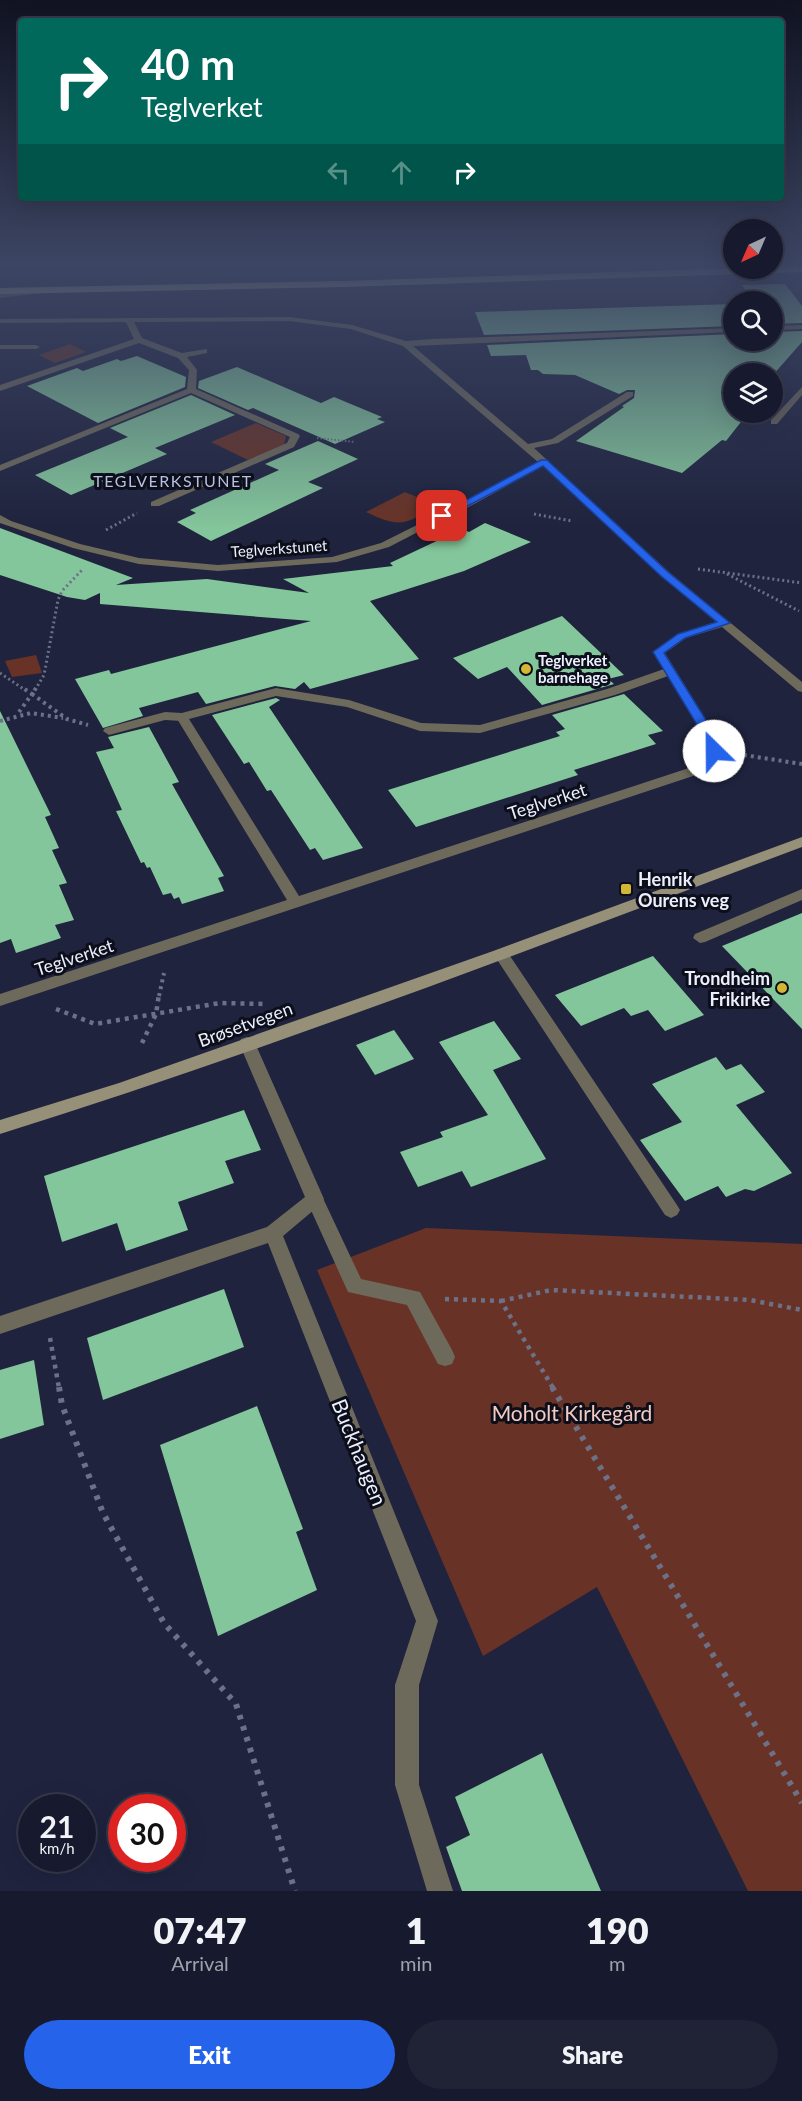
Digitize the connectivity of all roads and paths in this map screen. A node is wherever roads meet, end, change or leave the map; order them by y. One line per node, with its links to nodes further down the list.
1 (101, 353): 6 (street)
2 (174, 353): 5 (street)
3 (194, 353): 5 (street)
4 (417, 353): 13 (street)
5 (181, 356): 7 (street)
6 (0, 388)
7 (191, 390): 11 (street); 15 (street)
8 (802, 390): 10 (street)
9 (630, 394): 13 (street)
10 (783, 412)
11 (295, 436): 12 (path); 16 (street)
12 (355, 442)
13 (526, 447): 14 (street)
14 (544, 462): 19 (street, Teglverkstunet); 21 (street)
15 (1, 468)
16 (155, 504): 18 (path)
17 (0, 518): 18 (street, Teglverkstunet)
18 (77, 546): 19 (street, Teglverkstunet)
19 (103, 552): 28 (path)
20 (723, 573): 21 (path); 22 (path); 23 (path)
21 (665, 574): 24 (street)
22 (802, 583)
23 (799, 611)
24 (724, 623): 25 (street); 27 (street)
25 (670, 671): 30 (street); 34 (street)
26 (0, 673): 28 (path)
27 (802, 688)
28 (32, 694): 29 (path); 31 (path)
29 (18, 713): 31 (path); 32 (path)
30 (182, 717): 33 (street); 38 (street)
31 (67, 719): 33 (path)
32 (0, 721)
33 (109, 731)
34 (714, 751): 35 (path); 38 (street, Teglverket)
35 (802, 764)
36 (802, 842): 41 (street, Brøsetvegen)
37 (802, 894): 39 (street)
38 (296, 903): 40 (street, Teglverket)
39 (700, 938)
40 (186, 940): 42 (street, Teglverket); 45 (path)
41 (501, 954): 47 (street, Brøsetvegen); 50 (street)
42 (20, 994): 43 (street, Teglverket); 45 (path)
43 (0, 1000)
44 (264, 1004): 45 (path)
45 (156, 1014): 46 (path)
46 (142, 1042)
47 (247, 1043): 48 (street, Brøsetvegen); 49 (street)
48 (0, 1127)
49 (315, 1199): 51 (street); 52 (street)
50 (671, 1210)
51 (273, 1233): 54 (street); 60 (street, Buckhaugen)
52 (413, 1298): 53 (path); 57 (street)
53 (501, 1301): 55 (path); 58 (path)
54 (45, 1310): 56 (street); 59 (path)
55 (802, 1310)
56 (0, 1325)
57 (445, 1357)
58 (802, 1803)
59 (295, 1891)
60 (440, 1891)

